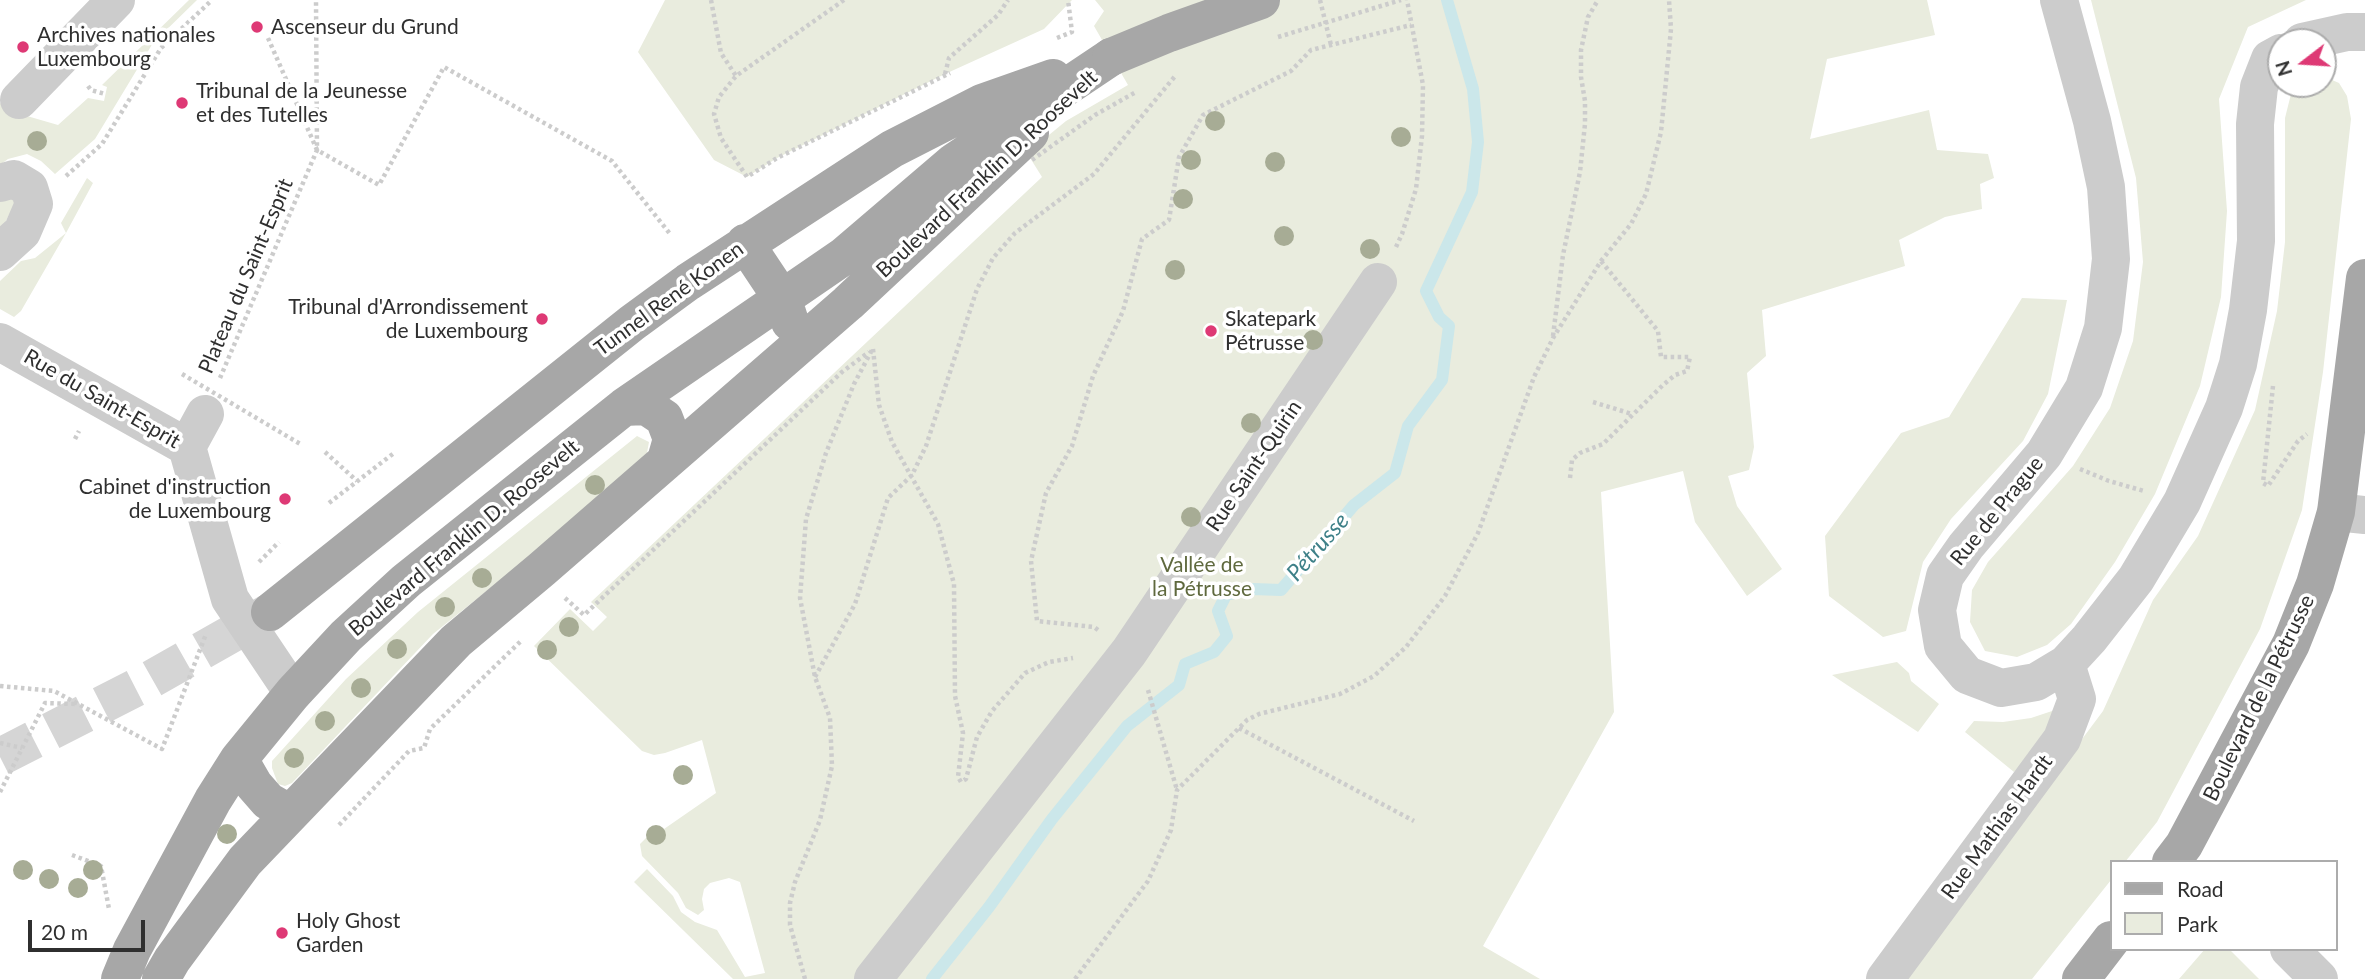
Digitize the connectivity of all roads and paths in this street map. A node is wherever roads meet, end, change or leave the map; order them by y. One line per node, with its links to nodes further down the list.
1 (116, 0): 28 (street)
2 (212, 0): 32 (path)
3 (316, 0): 29 (path, Plateau du Saint-Esprit)
4 (711, 0): 25 (path)
5 (844, 0): 25 (path)
6 (1008, 0): 25 (path)
7 (1068, 0): 15 (path)
8 (1261, 0): 21 (main road, bridge)
9 (1320, 0): 20 (path)
10 (1404, 0): 14 (path); 19 (path, bridge)
11 (1598, 0): 40 (path)
12 (1669, 0): 36 (path)
13 (2059, 0): 57 (street, Rue de Prague)
14 (1411, 25): 20 (path); 38 (path)
15 (1072, 32)
16 (2365, 32): 17 (street)
17 (2337, 34)
18 (268, 37): 29 (path)
19 (1276, 38)
20 (1331, 45): 69 (path)
21 (1111, 57): 34 (main road, Tunnel René Konen); 39 (main road, Boulevard Franklin D. Roosevelt); 44 (main road, Boulevard Franklin D. Roosevelt)
22 (2267, 66): 43 (street, Rue de Prague)
23 (1187, 68): 26 (path)
24 (1178, 72): 59 (path)
25 (736, 76)
26 (1163, 79)
27 (1140, 90): 30 (path, bridge)
28 (19, 100)
29 (317, 150): 33 (path); 48 (path, Plateau du Saint-Esprit)
30 (1032, 160)
31 (0, 183): 32 (street)
32 (34, 204): 35 (street)
33 (671, 236)
34 (745, 243): 39 (main road); 67 (main road, Tunnel René Konen)
35 (0, 252)
36 (1601, 261): 40 (path); 49 (path)
37 (2365, 278): 64 (main road, Boulevard de la Pétrusse)
38 (1378, 282): 69 (street, Rue Saint-Quirin)
39 (783, 300): 44 (main road, Boulevard Franklin D. Roosevelt); 47 (main road, Boulevard Franklin D. Roosevelt)
40 (1553, 338): 77 (path)
41 (0, 342): 54 (street, Rue du Saint-Esprit)
42 (873, 349): 59 (path); 66 (path); 72 (path)
43 (2238, 363): 51 (path); 62 (street, Rue de Prague)
44 (776, 366): 58 (main road, Boulevard Franklin D. Roosevelt)
45 (182, 374): 53 (path, bridge)
46 (1593, 402): 49 (path)
47 (624, 407): 58 (main road); 75 (main road, Boulevard Franklin D. Roosevelt)
48 (205, 414): 54 (street)
49 (1633, 414): 60 (path)
50 (69, 423): 52 (path)
51 (2309, 432)
52 (91, 435)
53 (302, 445)
54 (187, 447): 65 (street, Rue du Saint-Esprit)
55 (325, 452): 61 (path)
56 (394, 453): 61 (path)
57 (2044, 454): 62 (path); 71 (street, Rue de Prague)
58 (666, 460): 83 (main road, Boulevard Franklin D. Roosevelt)
59 (912, 475): 70 (path); 72 (path)
60 (1570, 478)
61 (357, 481): 63 (path)
62 (2182, 502): 71 (street, Rue de Prague)
63 (330, 503)
64 (2350, 513): 88 (main road, Boulevard de la Pétrusse)
65 (230, 599): 75 (street, Rue du Saint-Esprit); 76 (path)
66 (557, 606)
67 (270, 611)
68 (525, 637): 85 (path)
69 (1129, 652): 96 (street, Rue Saint-Quirin)
70 (1077, 657)
71 (2066, 664): 98 (street, Rue Mathias Hardt)
72 (815, 677): 95 (path)
73 (0, 686): 76 (path)
74 (1147, 686): 81 (path)
75 (293, 693): 80 (main road, Boulevard Franklin D. Roosevelt)
76 (80, 705): 79 (path)
77 (1239, 728): 81 (path); 84 (path)
78 (0, 743): 79 (path)
79 (22, 748): 82 (path)
80 (239, 759): 83 (main road); 86 (main road, Boulevard Franklin D. Roosevelt)
81 (1177, 790): 97 (path)
82 (0, 792)
83 (289, 813): 89 (main road, Boulevard Franklin D. Roosevelt)
84 (1415, 821)
85 (336, 827)
86 (192, 841): 89 (main road); 93 (main road, Boulevard Franklin D. Roosevelt)
87 (72, 855): 90 (path)
88 (2186, 856)
89 (245, 861): 94 (main road, Boulevard Franklin D. Roosevelt)
90 (101, 866)
91 (2110, 941): 99 (main road)
92 (2291, 951): 100 (street)
93 (120, 979)
94 (161, 979)
95 (805, 979)
96 (873, 979)
97 (1075, 979)
98 (1885, 979)
99 (2081, 979)
100 (2319, 979)

